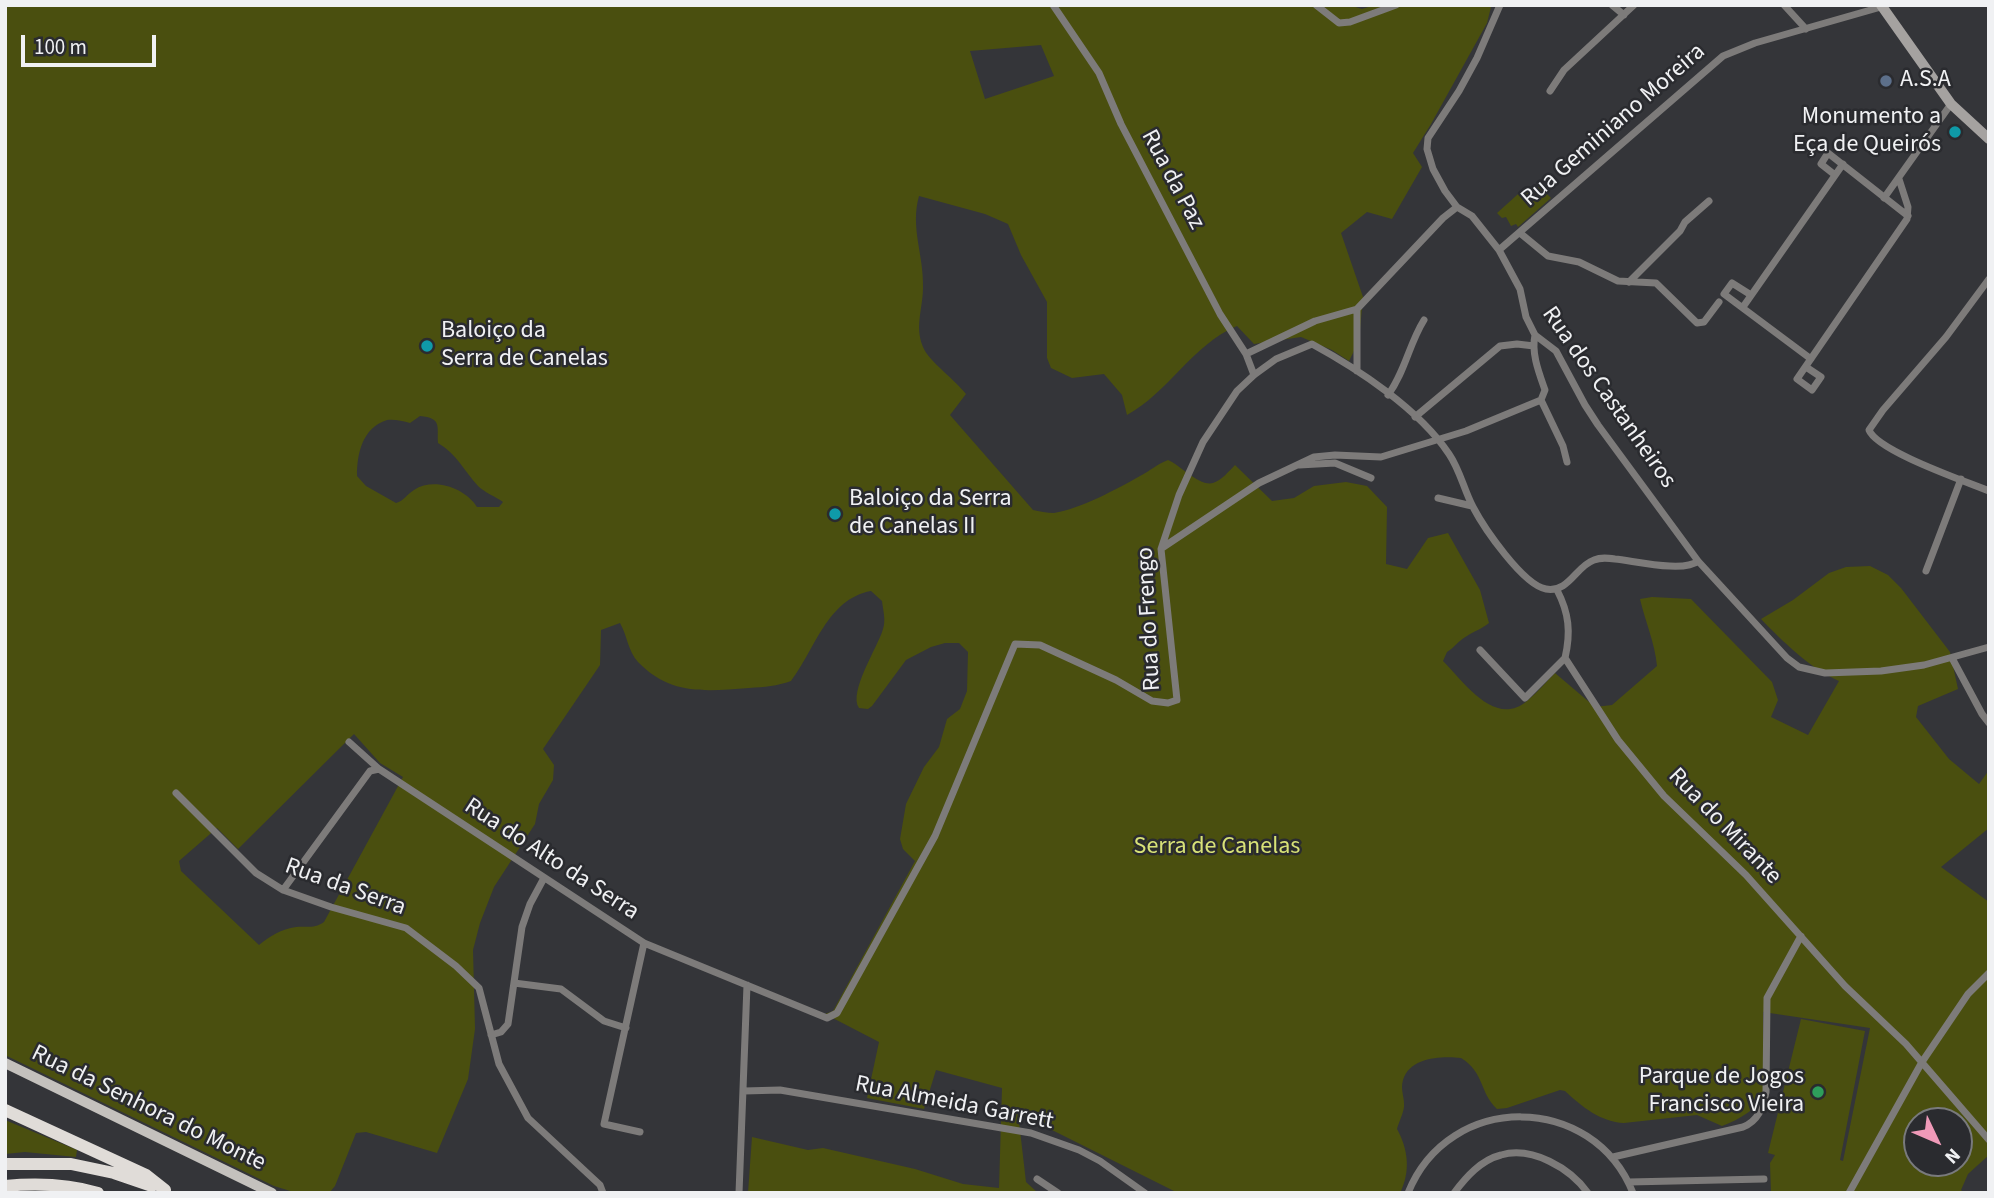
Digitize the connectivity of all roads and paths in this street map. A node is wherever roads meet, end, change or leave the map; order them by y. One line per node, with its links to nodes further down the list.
1 (1053, 5): 32 (street, Rua da Paz)
2 (1316, 5): 3 (street)
3 (1396, 5)
4 (1500, 5): 19 (street, Rua dos Castanheiros)
5 (1612, 5): 9 (street)
6 (1634, 5): 9 (street)
7 (1784, 5): 10 (street)
8 (1881, 6): 10 (street, Rua Geminiano Moreira); 12 (main road)
9 (1624, 15): 11 (street)
10 (1806, 29): 21 (street, Rua Geminiano Moreira)
11 (1550, 91)
12 (1951, 104): 13 (main road); 16 (street)
13 (1986, 132)
14 (1843, 164): 15 (street); 15 (street); 17 (street)
15 (1835, 175): 25 (street)
16 (1899, 179): 17 (street); 20 (street)
17 (1884, 198): 20 (street)
18 (1709, 201): 24 (street)
19 (1457, 207): 22 (street, Rua dos Castanheiros); 28 (street)
20 (1907, 218): 33 (street)
21 (1520, 233): 22 (street, Rua Geminiano Moreira); 24 (street)
22 (1499, 250): 30 (street, Rua dos Castanheiros)
23 (1989, 279): 44 (street)
24 (1629, 282): 26 (street)
25 (1751, 295): 26 (street); 27 (street)
26 (1721, 298): 27 (street)
27 (1743, 307): 33 (street)
28 (1357, 309): 32 (street); 35 (street)
29 (1424, 320): 37 (street)
30 (1535, 335): 31 (street); 49 (street, Rua dos Castanheiros)
31 (1534, 346): 38 (street); 39 (street)
32 (1246, 354): 36 (street, Rua da Paz)
33 (1811, 359): 34 (street)
34 (1806, 367)
35 (1357, 372): 36 (street, Rua do Frengo); 37 (street, Rua do Frengo)
36 (1254, 375): 48 (street, Rua do Frengo)
37 (1388, 395): 39 (street, Rua do Frengo)
38 (1541, 400): 40 (street); 41 (street)
39 (1415, 417): 40 (street, Rua do Frengo)
40 (1436, 439): 42 (street); 47 (street, Rua do Frengo)
41 (1567, 462)
42 (1297, 465): 43 (street); 48 (street)
43 (1371, 478)
44 (1961, 480): 45 (street); 50 (street)
45 (1989, 491)
46 (1438, 498): 47 (street)
47 (1472, 506): 51 (street, Rua do Frengo)
48 (1161, 549): 66 (street, Rua do Frengo)
49 (1698, 561): 51 (street); 55 (street, Rua dos Castanheiros)
50 (1926, 571)
51 (1557, 590): 54 (street)
52 (1989, 647): 55 (street, Rua dos Castanheiros)
53 (1480, 650): 54 (street)
54 (1565, 657): 62 (street, Rua do Mirante)
55 (1952, 658): 56 (street)
56 (1989, 723)
57 (349, 742): 58 (street, Rua do Alto da Serra)
58 (379, 769): 60 (street, Rua do Alto da Serra); 61 (street)
59 (176, 793): 61 (street, Rua da Serra)
60 (544, 878): 63 (street, Rua do Alto da Serra); 65 (street)
61 (283, 890): 68 (street, Rua da Serra)
62 (1801, 936): 69 (street, Rua do Mirante); 75 (street)
63 (643, 943): 66 (street, Rua do Alto da Serra); 67 (street)
64 (1989, 974): 69 (street)
65 (514, 983): 67 (street); 68 (street)
66 (747, 985): 71 (street)
67 (626, 1028): 73 (street)
68 (491, 1035): 86 (street, Rua da Serra)
69 (1922, 1062): 74 (street, Rua do Mirante); 93 (street)
70 (5, 1063): 85 (main road, Rua da Senhora do Monte)
71 (744, 1091): 81 (street, Rua Almeida Garrett); 87 (street)
72 (5, 1110): 82 (highway)
73 (640, 1132)
74 (1989, 1140)
75 (1613, 1157): 79 (street); 89 (street)
76 (5, 1164): 82 (highway)
77 (1037, 1179): 83 (street)
78 (1764, 1179): 79 (street)
79 (1629, 1182): 92 (street)
80 (5, 1186): 84 (highway)
81 (1135, 1190): 88 (street, Rua Almeida Garrett)
82 (169, 1191)
83 (1056, 1192)
84 (98, 1193)
85 (272, 1193)
86 (603, 1193)
87 (739, 1193)
88 (1145, 1193)
89 (1408, 1193)
90 (1454, 1193): 91 (street)
91 (1588, 1193)
92 (1633, 1193)
93 (1849, 1193)

